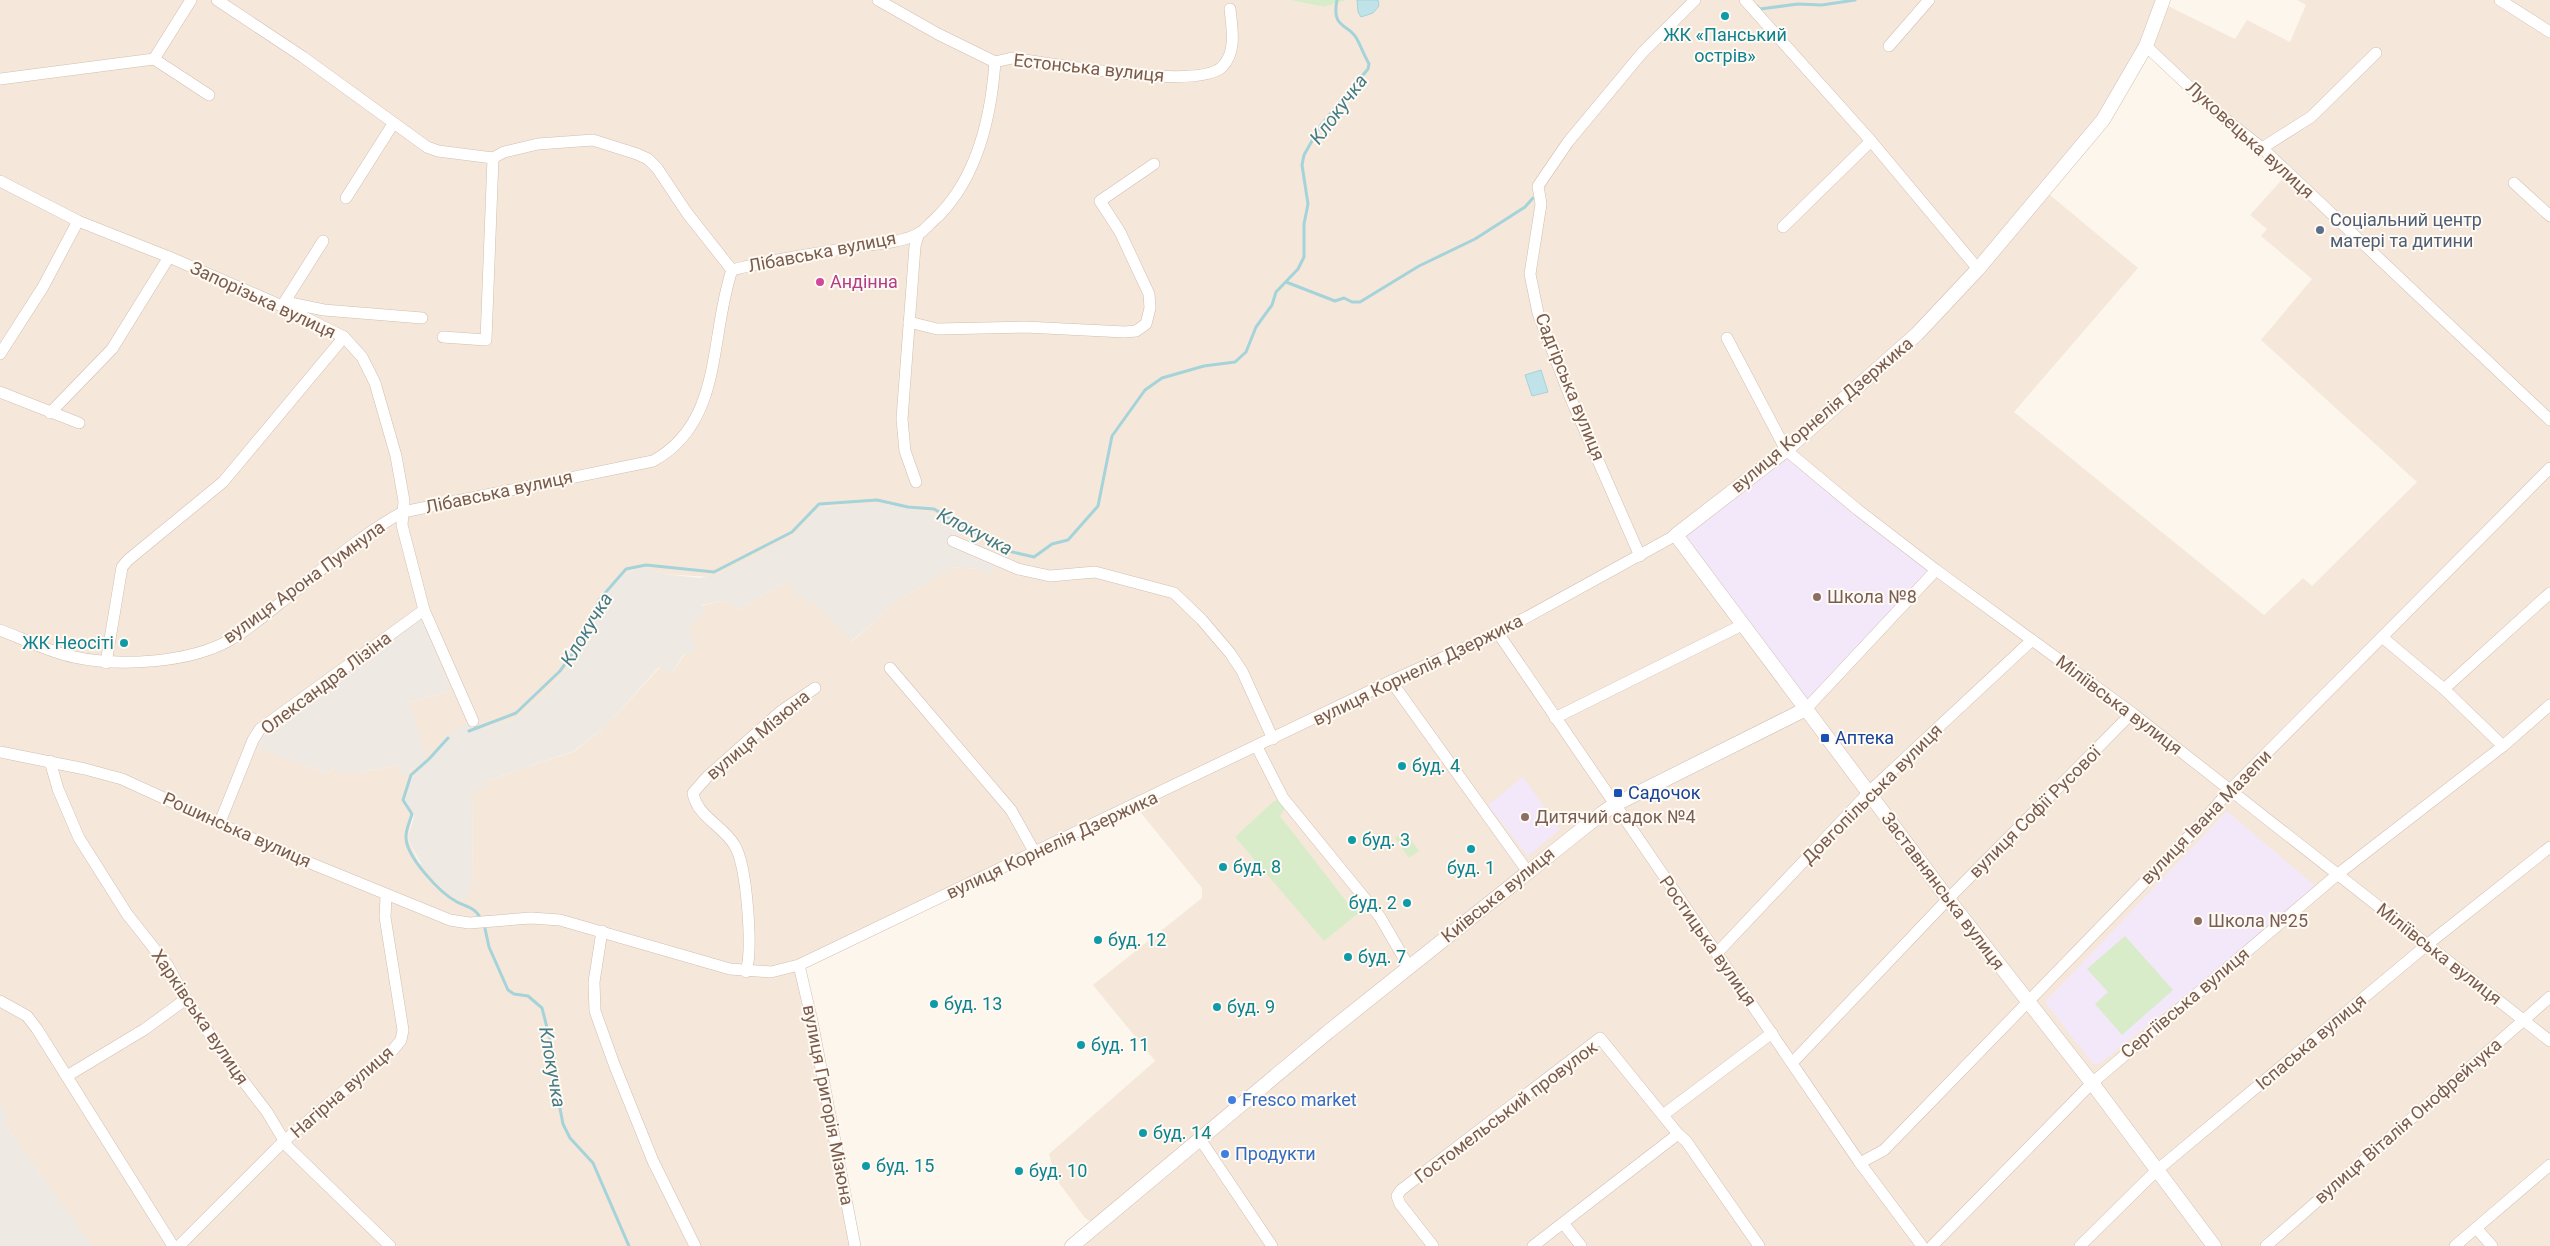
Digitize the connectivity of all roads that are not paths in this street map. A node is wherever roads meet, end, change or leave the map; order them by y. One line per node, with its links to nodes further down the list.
1 (191, 0): 14 (street)
2 (217, 0): 18 (street)
3 (878, 0): 15 (street, Естонська вулиця)
4 (1695, 0): 51 (street, Садгірська вулиця)
5 (1745, 0): 19 (street)
6 (1929, 0): 11 (street)
7 (2500, 0): 10 (street)
8 (2161, 1): 12 (street, вулиця Корнелія Дзержика)
9 (1230, 9): 15 (street, Естонська вулиця)
10 (2550, 32)
11 (1889, 46)
12 (2146, 46): 20 (street, Луковецька вулиця); 32 (street, вулиця Корнелія Дзержика)
13 (2376, 53): 20 (street)
14 (154, 59): 16 (street); 17 (street)
15 (995, 62): 29 (street, Лібавська вулиця)
16 (0, 79)
17 (209, 95)
18 (393, 124): 21 (street); 25 (street)
19 (1871, 141): 28 (street); 32 (street)
20 (2262, 148): 43 (street, Луковецька вулиця)
21 (492, 158): 33 (street); 38 (street)
22 (1154, 164): 36 (street)
23 (0, 181): 27 (street, Запорізька вулиця)
24 (2514, 183): 26 (street)
25 (346, 198)
26 (2550, 216)
27 (78, 221): 31 (street, Запорізька вулиця); 40 (street)
28 (1784, 226)
29 (919, 233): 33 (street, Лібавська вулиця); 36 (street)
30 (323, 241): 34 (street)
31 (169, 257): 34 (street, Запорізька вулиця); 42 (street)
32 (1978, 269): 45 (street, вулиця Корнелія Дзержика)
33 (732, 270): 48 (street, Лібавська вулиця)
34 (282, 306): 35 (street); 37 (street, Запорізька вулиця)
35 (422, 318)
36 (909, 322): 47 (street)
37 (344, 337): 48 (street, Запорізька вулиця); 60 (street)
38 (443, 337)
39 (1727, 338): 45 (street, Міліївська вулиця)
40 (0, 354)
41 (0, 392): 42 (street)
42 (50, 413): 44 (street)
43 (2550, 420)
44 (79, 423)
45 (1786, 450): 49 (street, вулиця Корнелія Дзержика); 52 (street, Міліївська вулиця)
46 (2550, 468): 58 (street, вулиця Івана Мазепи)
47 (916, 482)
48 (403, 512): 54 (street, Запорізька вулиця); 60 (street, вулиця Арона Пумнула)
49 (1676, 535): 51 (street, вулиця Корнелія Дзержика); 55 (street, Заставнянська вулиця)
50 (953, 541): 70 (street)
51 (1640, 556): 57 (street, вулиця Корнелія Дзержика)
52 (1936, 570): 59 (street, Міліївська вулиця); 66 (street, Київська вулиця)
53 (2550, 593): 64 (street)
54 (424, 610): 69 (street, Запорізька вулиця); 78 (street, Олександра Лізіна)
55 (1742, 625): 66 (street, Заставнянська вулиця); 68 (street)
56 (0, 630): 60 (street, вулиця Арона Пумнула)
57 (1498, 633): 62 (street, вулиця Корнелія Дзержика); 68 (street, Ростицька вулиця)
58 (2382, 637): 64 (street); 75 (street, вулиця Івана Мазепи)
59 (2032, 640): 67 (street, Міліївська вулиця); 76 (street, Довгопільська вулиця)
60 (106, 663)
61 (890, 668): 80 (street)
62 (1391, 681): 70 (street, вулиця Корнелія Дзержика); 81 (street)
63 (814, 688): 91 (street, вулиця Мізюна)
64 (2444, 689): 71 (street)
65 (2550, 705): 71 (street, Сергіївська вулиця)
66 (1806, 709): 76 (street, Заставнянська вулиця); 77 (street, Київська вулиця)
67 (2132, 713): 75 (street, Міліївська вулиця); 84 (street, вулиця Софії Русової)
68 (1555, 718): 77 (street, Ростицька вулиця)
69 (473, 721)
70 (1273, 739): 72 (street, вулиця Корнелія Дзержика)
71 (2503, 746): 82 (street, Сергіївська вулиця)
72 (1257, 747): 80 (street, вулиця Корнелія Дзержика); 90 (street)
73 (0, 752): 74 (street, Рошинська вулиця)
74 (50, 761): 78 (street, Рошинська вулиця); 93 (street, Харківська вулиця)
75 (2230, 790): 82 (street, Міліївська вулиця); 95 (street, вулиця Івана Мазепи)
76 (1869, 792): 84 (street, Заставнянська вулиця); 88 (street, Довгопільська вулиця)
77 (1614, 805): 81 (street, Київська вулиця); 88 (street, Ростицька вулиця)
78 (220, 822): 83 (street, Рошинська вулиця)
79 (2550, 847): 87 (street, Іспаська вулиця)
80 (1035, 853): 89 (street, вулиця Корнелія Дзержика)
81 (1528, 872): 90 (street, Київська вулиця)
82 (2338, 874): 87 (street, Міліївська вулиця); 101 (street, Сергіївська вулиця)
83 (386, 896): 85 (street, Рошинська вулиця); 105 (street, Нагірна вулиця)
84 (1948, 899): 95 (street, Заставнянська вулиця); 99 (street, вулиця Софії Русової)
85 (469, 923): 86 (street, вулиця Корнелія Дзержика)
86 (602, 931): 91 (street, вулиця Корнелія Дзержика); 114 (street)
87 (2428, 944): 96 (street, Міліївська вулиця); 108 (street, Іспаська вулиця)
88 (1717, 953): 97 (street, Ростицька вулиця)
89 (799, 965): 91 (street, вулиця Корнелія Дзержика); 115 (street, вулиця Григорія Мізюна)
90 (1409, 967): 104 (street, Київська вулиця)
91 (746, 972)
92 (2550, 998): 96 (street, вулиця Віталія Онофрейчука)
93 (186, 999): 100 (street); 105 (street, Харківська вулиця)
94 (0, 1001): 100 (street)
95 (2027, 1001): 101 (street, Заставнянська вулиця); 106 (street, вулиця Івана Мазепи)
96 (2523, 1020): 98 (street, Міліївська вулиця); 126 (street, вулиця Віталія Онофрейчука)
97 (1772, 1033): 99 (street, Ростицька вулиця); 102 (street)
98 (2550, 1041)
99 (1792, 1063): 106 (street, Ростицька вулиця)
100 (67, 1076): 111 (street)
101 (2092, 1083): 108 (street, Заставнянська вулиця); 123 (street, Сергіївська вулиця)
102 (1663, 1115): 103 (street, Гостомельський провулок); 118 (street, Гостомельський провулок)
103 (1678, 1134): 109 (street); 121 (street, Гостомельський провулок)
104 (1200, 1139): 116 (street, Київська вулиця); 117 (street)
105 (284, 1141): 112 (street, Нагірна вулиця); 113 (street, Харківська вулиця)
106 (1860, 1163): 122 (street, Ростицька вулиця)
107 (2550, 1165): 110 (street)
108 (2156, 1171): 124 (street, Іспаська вулиця); 125 (street, Заставнянська вулиця)
109 (1563, 1223): 119 (street); 120 (street)
110 (2476, 1228): 127 (street); 128 (street)
111 (173, 1246)
112 (180, 1246)
113 (390, 1246)
114 (695, 1246)
115 (855, 1246)
116 (1072, 1246)
117 (1272, 1246)
118 (1433, 1246)
119 (1533, 1246)
120 (1581, 1246)
121 (1760, 1246)
122 (1922, 1246)
123 (1932, 1246)
124 (2080, 1246)
125 (2214, 1246)
126 (2266, 1246)
127 (2455, 1246)
128 (2492, 1246)

